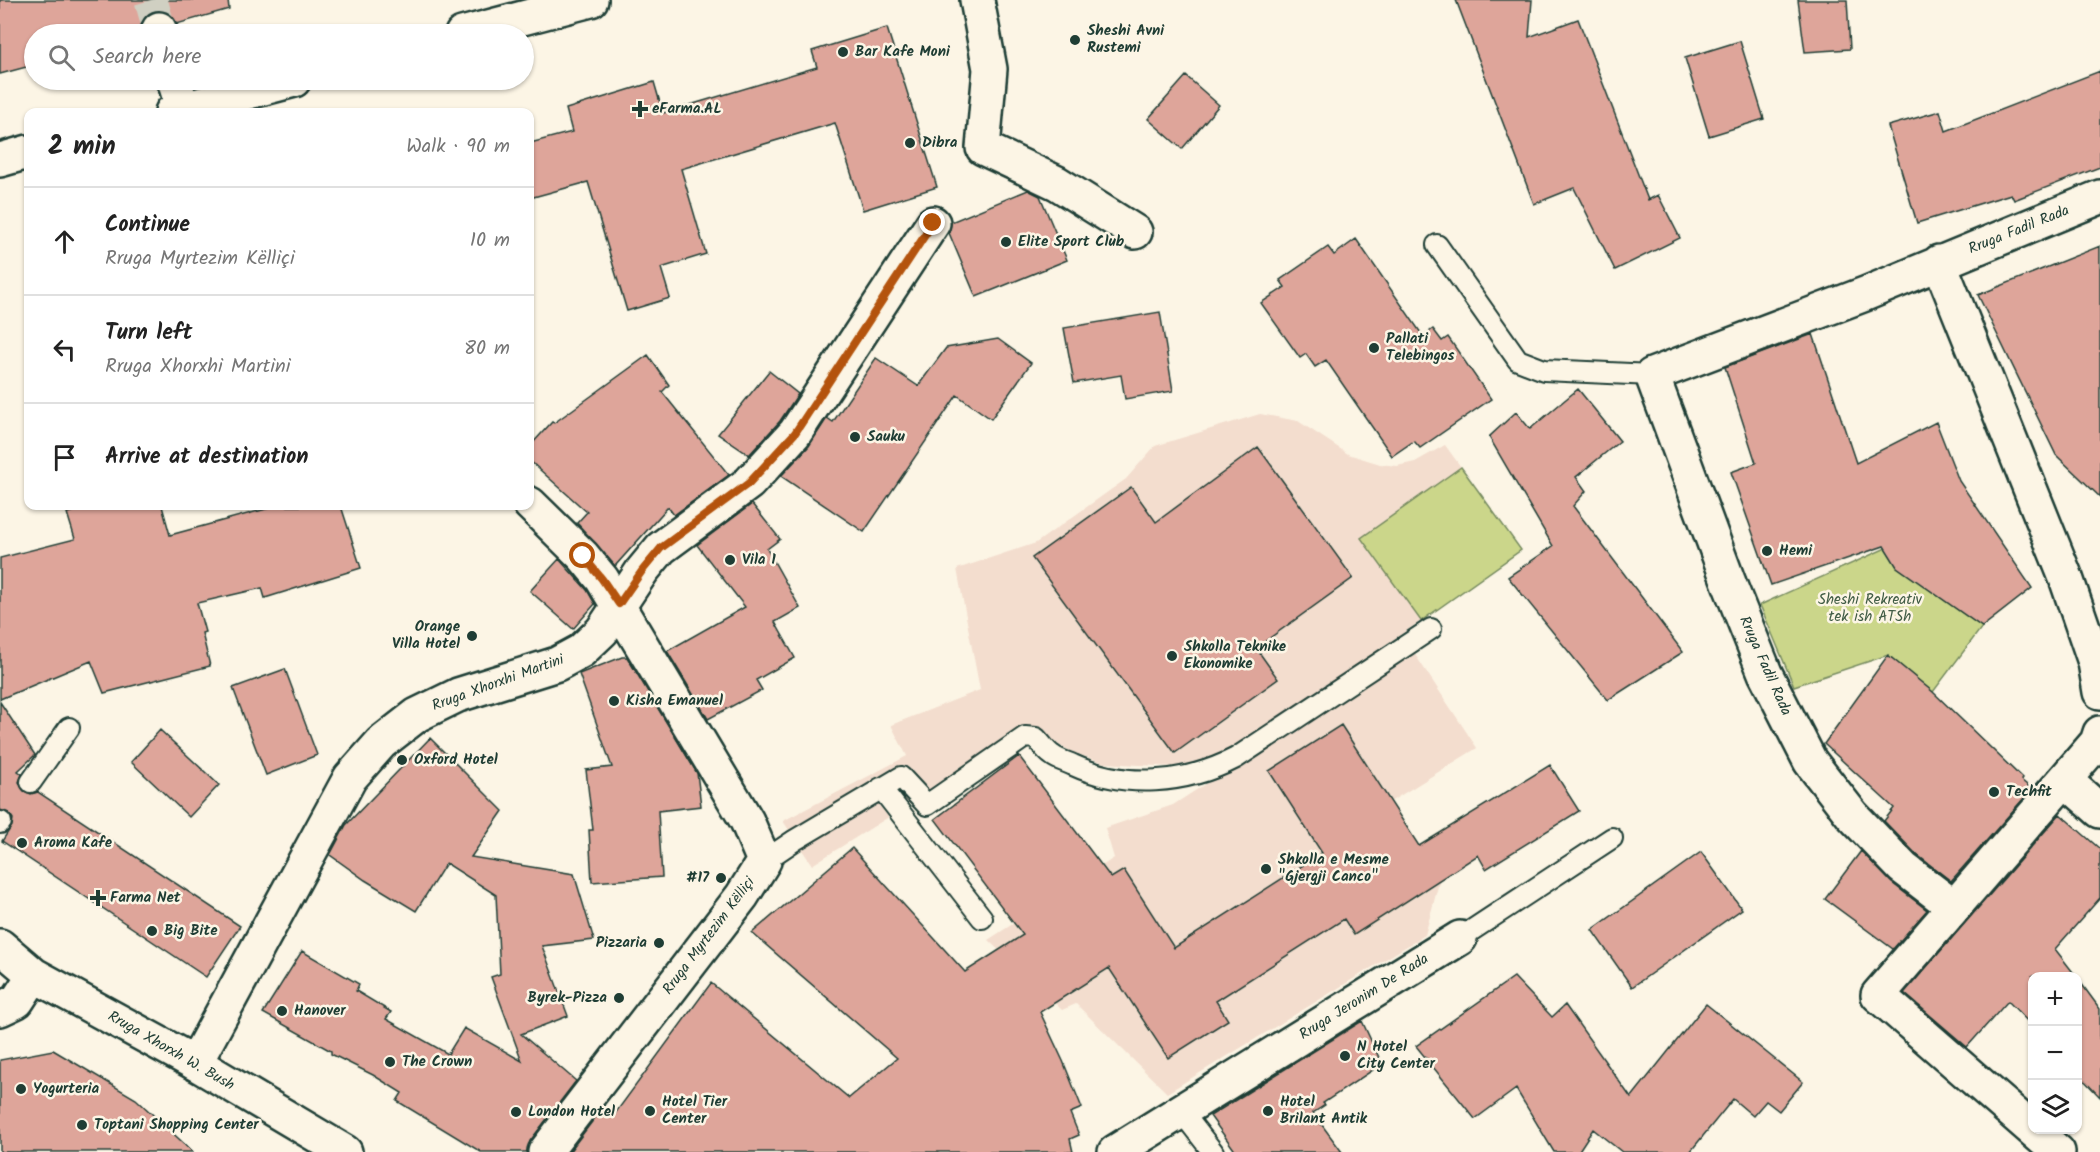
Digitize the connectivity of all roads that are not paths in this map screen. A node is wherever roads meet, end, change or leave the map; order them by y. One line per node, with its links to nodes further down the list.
1 (591, 0): 3 (street)
2 (976, 0): 10 (street)
3 (500, 24)
4 (235, 90): 5 (street)
5 (176, 100)
6 (24, 153): 7 (street)
7 (0, 160)
8 (2100, 197): 12 (street, Rruga Fadil Rada)
9 (933, 223): 15 (street, Rruga Xhorxhi Martini)
10 (1136, 232)
11 (1437, 245): 13 (lane, Rruga Fadil Rada)
12 (1939, 262): 13 (street, Rruga Fadil Rada); 17 (street)
13 (1652, 375): 26 (street, Rruga Fadil Rada)
14 (534, 508): 15 (street, Rruga Myrtezim Këlliçi)
15 (619, 604): 25 (street, Rruga Myrtezim Këlliçi); 32 (street, Rruga Xhorxhi Martini)
16 (1431, 629): 22 (lane)
17 (2100, 692)
18 (69, 728): 21 (lane)
19 (2100, 733): 20 (street)
20 (2065, 780): 23 (street); 26 (street)
21 (31, 782)
22 (881, 788): 25 (lane); 27 (lane)
23 (2100, 811)
24 (1612, 838): 28 (lane, Rruga Jeronim De Rada)
25 (764, 861): 35 (street, Rruga Myrtezim Këlliçi)
26 (1954, 907): 38 (street)
27 (982, 918)
28 (1460, 938): 33 (street, Rruga Jeronim De Rada)
29 (0, 946): 30 (street, Rruga Xhorxh W. Bush)
30 (34, 975): 31 (street); 32 (street, Rruga Xhorxh W. Bush)
31 (0, 1009)
32 (195, 1063): 34 (street, Rruga Xhorxh W. Bush)
33 (1180, 1111): 36 (street, Rruga Jeronim De Rada); 37 (lane)
34 (345, 1152)
35 (545, 1152)
36 (1115, 1152)
37 (1213, 1152)
38 (2058, 1152)

